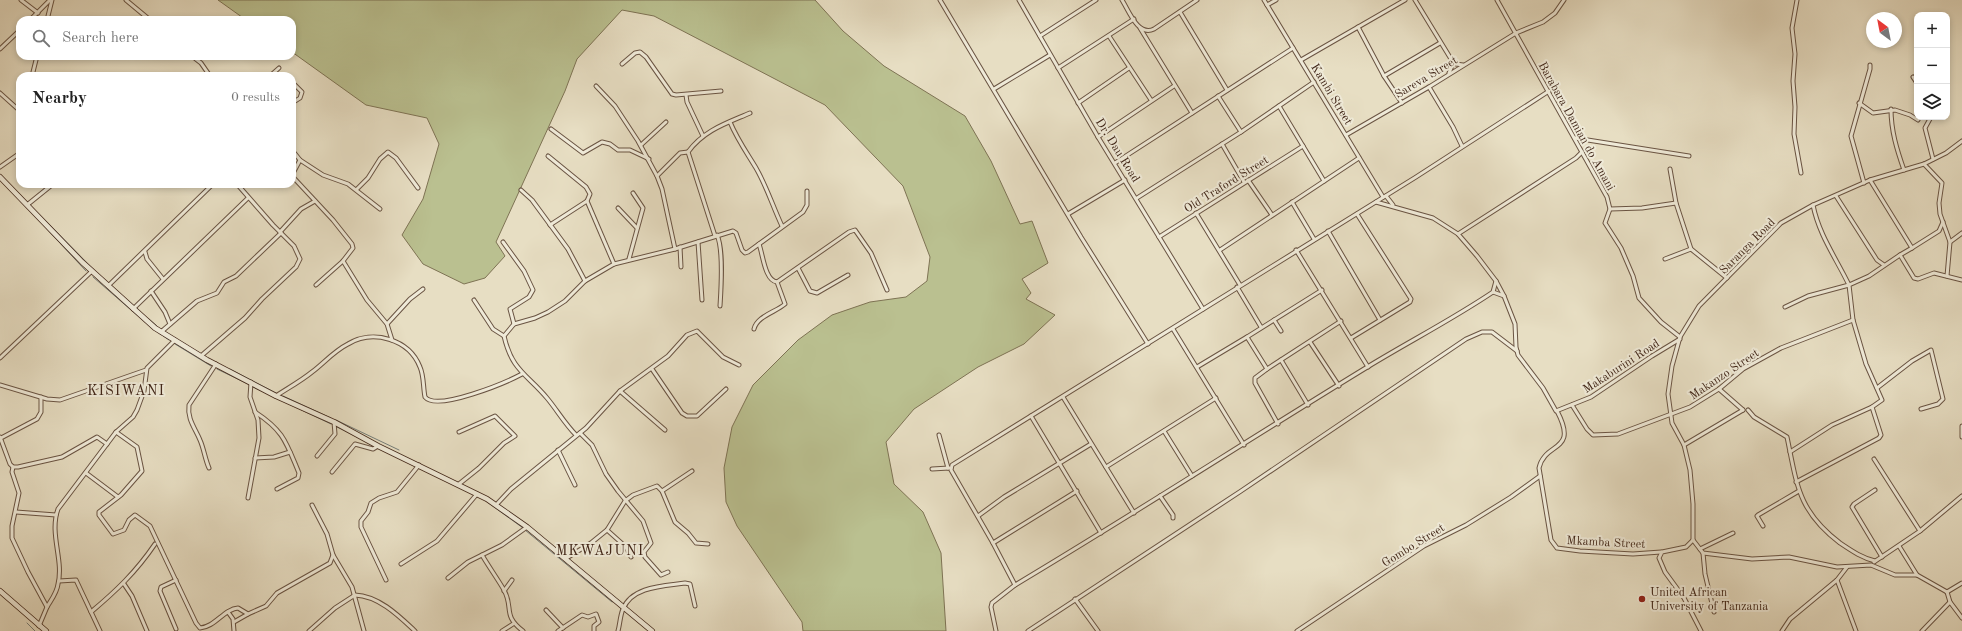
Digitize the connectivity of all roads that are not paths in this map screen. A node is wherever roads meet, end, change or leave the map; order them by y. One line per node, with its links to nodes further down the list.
1 (21, 0): 18 (street)
2 (51, 0): 18 (street); 20 (street)
3 (126, 0): 21 (street)
4 (940, 0): 53 (street)
5 (1020, 0): 27 (street, Dr. Dau Road)
6 (1096, 0): 27 (street)
7 (1122, 0): 22 (street)
8 (1197, 0): 17 (street)
9 (1264, 0): 16 (street, Kambi Street)
10 (1276, 0): 16 (street)
11 (1405, 0): 24 (street)
12 (1415, 0): 29 (street)
13 (1497, 0): 25 (street, Barabara Damian do Amani)
14 (1564, 0): 25 (street, Sareva Street)
15 (1797, 0): 101 (street)
16 (1267, 5): 30 (street, Kambi Street)
17 (1180, 12): 23 (street); 54 (street)
18 (38, 13): 19 (street)
19 (35, 16)
20 (48, 16)
21 (145, 16)
22 (1134, 19): 23 (street); 28 (street)
23 (1140, 28): 50 (street)
24 (1358, 28): 36 (street); 47 (street)
25 (1516, 33): 38 (street, Sareva Street); 56 (street, Barabara Damian do Amani)
26 (16, 34): 31 (street)
27 (1040, 36): 32 (street, Dr. Dau Road)
28 (1109, 36): 41 (street); 42 (street)
29 (1440, 43): 33 (street); 47 (street)
30 (1293, 48): 36 (street, Kambi Street); 54 (street)
31 (0, 49)
32 (1050, 55): 41 (street, Dr. Dau Road); 53 (street)
33 (1450, 59): 38 (street); 46 (street)
34 (36, 60): 43 (street)
35 (197, 60): 44 (street)
36 (1301, 60): 48 (street, Kambi Street)
37 (622, 64): 58 (street)
38 (1463, 65): 46 (street, Sareva Street)
39 (1870, 65): 64 (street)
40 (279, 68): 45 (street)
41 (1058, 68): 62 (street, Dr. Dau Road)
42 (1129, 68): 61 (street); 62 (street)
43 (33, 72)
44 (207, 72)
45 (274, 72)
46 (1449, 74): 52 (street, Sareva Street)
47 (1384, 76): 63 (street)
48 (1314, 82): 65 (street); 76 (street, Kambi Street)
49 (596, 86): 82 (street)
50 (1174, 86): 61 (street); 69 (street)
51 (296, 87): 60 (street)
52 (1429, 87): 63 (street, Sareva Street); 84 (street)
53 (994, 89): 135 (street)
54 (1227, 90): 59 (street)
55 (721, 91): 58 (street)
56 (1549, 91): 79 (street, Barabara Damian do Amani); 84 (street)
57 (0, 92): 66 (street)
58 (686, 95): 77 (street)
59 (1218, 96): 69 (street); 75 (street)
60 (296, 99)
61 (1151, 100): 78 (street)
62 (1078, 102): 78 (street, Dr. Dau Road)
63 (1402, 103): 76 (street, Sareva Street)
64 (1859, 103): 67 (street); 110 (street)
65 (1280, 106): 75 (street); 83 (street)
66 (16, 107)
67 (1891, 109): 70 (street); 100 (street)
68 (750, 113): 73 (street)
69 (1192, 113): 95 (street)
70 (1914, 118)
71 (1929, 120): 93 (street)
72 (666, 122): 82 (street)
73 (730, 122): 77 (street); 140 (street)
74 (551, 129): 92 (street)
75 (1241, 132): 81 (street)
76 (1346, 135): 91 (street, Kambi Street)
77 (703, 136): 85 (street)
78 (1098, 137): 95 (street, Dr. Dau Road)
79 (1575, 138): 86 (street, Barabara Damian do Amani); 90 (street)
80 (1962, 141): 93 (street, Saranga Road)
81 (1222, 144): 109 (street); 122 (street)
82 (641, 145): 92 (street)
83 (1303, 146): 106 (street, Old Traford Street); 108 (street)
84 (1462, 146): 119 (street)
85 (688, 152): 102 (street); 146 (street)
86 (1582, 152): 133 (street, Barabara Damian do Amani); 144 (street)
87 (296, 155): 94 (street)
88 (16, 156): 97 (street)
89 (548, 156): 124 (street)
90 (1689, 156)
91 (1359, 158): 108 (street); 119 (street, Kambi Street)
92 (649, 159): 102 (street)
93 (1933, 159): 96 (street, Saranga Road)
94 (300, 160): 98 (street); 115 (street)
95 (1115, 163): 105 (street, Dr. Dau Road)
96 (1924, 164): 100 (street, Saranga Road); 138 (street)
97 (0, 167)
98 (296, 168)
99 (1670, 169): 127 (street)
100 (1904, 170): 107 (street, Saranga Road)
101 (1801, 173)
102 (657, 176): 155 (street)
103 (1, 180): 128 (main road)
104 (296, 180): 123 (street)
105 (1125, 180): 122 (street, Dr. Dau Road); 135 (street)
106 (1248, 180): 109 (street, Old Traford Street); 137 (street)
107 (1870, 180): 110 (street, Saranga Road); 154 (street)
108 (1324, 181): 125 (street)
109 (1244, 182): 134 (street, Old Traford Street)
110 (1864, 183): 120 (street, Saranga Road)
111 (48, 188): 128 (street)
112 (209, 188): 159 (street)
113 (240, 188): 121 (street)
114 (418, 188): 115 (street)
115 (357, 190): 132 (street)
116 (521, 190): 139 (street)
117 (807, 191): 140 (street)
118 (634, 193): 141 (street)
119 (1385, 196): 126 (street); 130 (street, Kambi Street)
120 (1836, 196): 129 (street, Saranga Road); 165 (street)
121 (248, 198): 143 (street); 172 (street)
122 (1137, 198): 147 (street, Dr. Dau Road)
123 (315, 201): 143 (street); 163 (street)
124 (587, 201): 139 (street); 164 (street)
125 (1292, 202): 137 (street); 148 (street)
126 (1376, 202): 130 (street); 136 (street)
127 (1676, 203): 133 (street); 156 (street)
128 (27, 205): 168 (main road)
129 (1813, 205): 171 (street, Saranga Road); 178 (street)
130 (1395, 206): 144 (street)
131 (618, 208): 141 (street)
132 (380, 209)
133 (1610, 209): 208 (street, Barabara Damian do Amani)
134 (1196, 213): 147 (street, Old Traford Street); 157 (street)
135 (1068, 214): 212 (street)
136 (1357, 214): 142 (street); 194 (street)
137 (1272, 215): 157 (street)
138 (1943, 222): 151 (street); 154 (street)
139 (550, 225): 174 (street)
140 (782, 226): 152 (street)
141 (637, 228): 162 (street)
142 (1328, 230): 148 (street); 194 (street)
143 (281, 232): 197 (street); 214 (street)
144 (1458, 234): 175 (street)
145 (1962, 234): 151 (street)
146 (716, 236): 150 (street); 152 (street); 189 (street)
147 (1159, 237): 192 (street, Dr. Dau Road)
148 (1314, 239): 158 (street)
149 (503, 242): 199 (street)
150 (698, 242): 153 (street); 188 (street)
151 (1950, 242): 170 (street)
152 (759, 244): 176 (street)
153 (680, 247): 155 (street); 166 (street)
154 (1912, 248): 160 (street)
155 (675, 249): 162 (street)
156 (1691, 249): 161 (street); 171 (street)
157 (1220, 250): 180 (street)
158 (1296, 250): 180 (street); 183 (street)
159 (145, 252): 172 (street); 179 (street)
160 (1900, 255): 165 (street); 170 (street)
161 (1665, 259)
162 (629, 260): 164 (street)
163 (344, 261): 177 (street); 198 (street)
164 (614, 264): 174 (street)
165 (1884, 265): 178 (street)
166 (681, 267)
167 (798, 268): 169 (street); 176 (street); 182 (street)
168 (92, 271): 179 (main road); 215 (street)
169 (848, 275)
170 (1947, 276): 173 (street)
171 (1727, 278): 208 (street, Saranga Road)
172 (164, 279): 184 (street)
173 (1962, 280)
174 (585, 281): 199 (street)
175 (1496, 281): 185 (street); 186 (street)
176 (777, 282): 201 (street)
177 (316, 285)
178 (1849, 285): 190 (street); 195 (street)
179 (108, 286): 191 (main road)
180 (1238, 286): 192 (street); 200 (street)
181 (423, 289): 198 (street)
182 (887, 290)
183 (1322, 290): 193 (street); 196 (street)
184 (151, 291): 191 (street); 197 (street)
185 (1493, 292): 186 (street); 220 (street)
186 (1504, 296): 213 (street)
187 (474, 300): 205 (street)
188 (702, 300)
189 (720, 306)
190 (1785, 308)
191 (133, 309): 204 (main road)
192 (1203, 309): 202 (street)
193 (1274, 320): 200 (street); 203 (street)
194 (1380, 320): 207 (street)
195 (1853, 320): 229 (street); 230 (street, Makanzo Street)
196 (1341, 321): 207 (street); 211 (street)
197 (170, 324): 204 (street)
198 (387, 324): 210 (street)
199 (514, 324): 205 (street)
200 (1261, 327): 206 (street)
201 (754, 329)
202 (1173, 329): 212 (street); 219 (street)
203 (1281, 331)
204 (161, 332): 209 (main road)
205 (504, 336): 224 (street)
206 (1247, 336): 219 (street); 222 (street)
207 (1351, 338): 220 (street)
208 (1680, 338): 237 (street, Makaburini Road); 245 (street, Saranga Road)
209 (175, 340): 214 (main road); 223 (street)
210 (392, 340): 224 (street); 232 (street)
211 (1310, 342): 216 (street); 227 (street)
212 (1148, 344): 234 (street)
213 (1517, 351): 243 (street); 343 (street)
214 (201, 356): 217 (main road)
215 (0, 358)
216 (1281, 360): 222 (street); 236 (street)
217 (216, 364): 225 (main road); 276 (street)
218 (739, 365): 221 (street)
219 (1197, 367): 235 (street)
220 (1368, 367): 227 (street)
221 (652, 369): 228 (street); 231 (street)
222 (1267, 369): 248 (street)
223 (146, 370): 233 (street); 252 (street)
224 (522, 374): 255 (street)
225 (251, 382): 232 (main road); 244 (street)
226 (0, 385): 233 (street)
227 (1339, 386): 236 (street)
228 (726, 388)
229 (1877, 388): 238 (street); 240 (street)
230 (1718, 389): 241 (street); 245 (street, Makanzo Street)
231 (620, 391): 250 (street); 254 (street)
232 (276, 396): 247 (main road)
233 (41, 397): 258 (street)
234 (1063, 397): 246 (street); 260 (street)
235 (1216, 398): 251 (street); 261 (street)
236 (1308, 405): 248 (street)
237 (1572, 405): 243 (street, Makaburini Road); 245 (street)
238 (1872, 407): 266 (street); 284 (street)
239 (1752, 409): 242 (street)
240 (1922, 409)
241 (1743, 410): 242 (street); 262 (street)
242 (1748, 410): 266 (street)
243 (1557, 411): 283 (street, Mkamba Street)
244 (255, 412): 265 (street); 270 (street)
245 (1671, 415): 262 (street, Saranga Road)
246 (1030, 416): 272 (street); 278 (street)
247 (334, 422): 263 (main road); 269 (street)
248 (1278, 424): 261 (street)
249 (1962, 426): 257 (street)
250 (665, 430)
251 (1164, 431): 275 (street); 282 (street)
252 (116, 432): 259 (street); 295 (street)
253 (459, 432): 285 (street)
254 (580, 433): 255 (street); 297 (street)
255 (576, 435): 264 (street)
256 (939, 435): 278 (street)
257 (1962, 437)
258 (0, 438): 267 (street)
259 (107, 444): 274 (street); 281 (street)
260 (1090, 444): 272 (street); 275 (street)
261 (1244, 445): 282 (street)
262 (1684, 445): 311 (street, Saranga Road)
263 (378, 446): 273 (main road); 280 (street)
264 (558, 450): 286 (street); 299 (street)
265 (290, 452): 270 (street); 287 (street)
266 (1790, 452): 284 (street)
267 (6, 453): 268 (street); 274 (street)
268 (0, 456)
269 (317, 456)
270 (255, 458): 296 (street)
271 (1874, 459): 308 (street)
272 (1060, 463): 290 (street); 303 (street)
273 (419, 465): 285 (main road); 332 (street)
274 (13, 467): 300 (street)
275 (1106, 467): 301 (street)
276 (209, 468)
277 (932, 469): 278 (street)
278 (950, 469): 303 (street)
279 (692, 471): 289 (street)
280 (332, 472)
281 (86, 473): 295 (street); 302 (street)
282 (1192, 476): 293 (street)
283 (1540, 476): 317 (street, Mkamba Street); 376 (street, Gombo Street)
284 (1796, 482): 291 (street)
285 (460, 484): 292 (main road)
286 (575, 485)
287 (277, 489)
288 (1875, 490): 322 (street)
289 (662, 491): 297 (street); 314 (street)
290 (1077, 491): 309 (street); 312 (street)
291 (1799, 491): 305 (street); 324 (street)
292 (477, 494): 299 (main road); 325 (street)
293 (1160, 496): 301 (street); 304 (street)
294 (1962, 496): 308 (street)
295 (118, 497): 331 (street)
296 (248, 498)
297 (625, 500): 307 (street); 328 (street)
298 (312, 505): 319 (street)
299 (496, 505): 306 (main road)
300 (16, 512): 302 (street); 346 (street)
301 (1134, 513): 309 (street)
302 (56, 515): 335 (street)
303 (978, 516): 312 (street)
304 (1173, 518)
305 (1763, 526)
306 (527, 527): 320 (street); 323 (main road)
307 (607, 530): 321 (street); 323 (street)
308 (1920, 531): 315 (street)
309 (1102, 533): 338 (street)
310 (1733, 533): 316 (street)
311 (1693, 540): 316 (street); 317 (street)
312 (993, 543): 338 (street)
313 (155, 544): 337 (street)
314 (708, 544)
315 (1899, 546): 322 (street); 329 (street)
316 (1700, 549): 318 (street)
317 (1662, 552): 377 (street)
318 (1703, 553): 327 (street); 351 (street)
319 (334, 555): 342 (street); 352 (street)
320 (482, 555): 330 (street); 339 (street)
321 (631, 557)
322 (1882, 557): 324 (street)
323 (565, 559): 347 (main road)
324 (1875, 561): 326 (street)
325 (401, 564)
326 (1872, 565): 327 (street); 329 (street)
327 (1847, 567): 334 (street)
328 (668, 572)
329 (1917, 576): 341 (street)
330 (448, 578)
331 (176, 580): 350 (street); 358 (street)
332 (386, 580)
333 (512, 580): 339 (street)
334 (1836, 580): 378 (street); 379 (street)
335 (59, 581): 346 (street); 349 (street)
336 (1962, 583): 341 (street)
337 (124, 584): 349 (street); 362 (street)
338 (1015, 585): 373 (street)
339 (504, 591): 355 (street)
340 (0, 592): 356 (main road)
341 (1947, 592): 344 (street)
342 (355, 595): 364 (street); 365 (street); 366 (street)
343 (1075, 599): 374 (street); 375 (street)
344 (1950, 602): 353 (street); 380 (street)
345 (695, 606): 347 (street)
346 (47, 607): 356 (street)
347 (623, 608): 371 (street); 372 (main road)
348 (546, 610): 357 (street)
349 (91, 612): 361 (street)
350 (228, 612): 352 (street); 354 (street)
351 (1714, 612)
352 (248, 614): 354 (street)
353 (1962, 618)
354 (234, 622): 363 (street)
355 (513, 624): 359 (street); 367 (street)
356 (39, 626): 360 (main road)
357 (563, 628): 369 (street); 370 (street)
358 (176, 629)
359 (518, 629): 368 (street)
360 (46, 631)
361 (100, 631)
362 (147, 631)
363 (234, 631)
364 (309, 631)
365 (364, 631)
366 (415, 631)
367 (502, 631)
368 (523, 631)
369 (558, 631)
370 (594, 631)
371 (618, 631)
372 (652, 631)
373 (996, 631)
374 (1028, 631)
375 (1098, 631)
376 (1297, 631)
377 (1701, 631)
378 (1782, 631)
379 (1856, 631)
380 (1922, 631)

